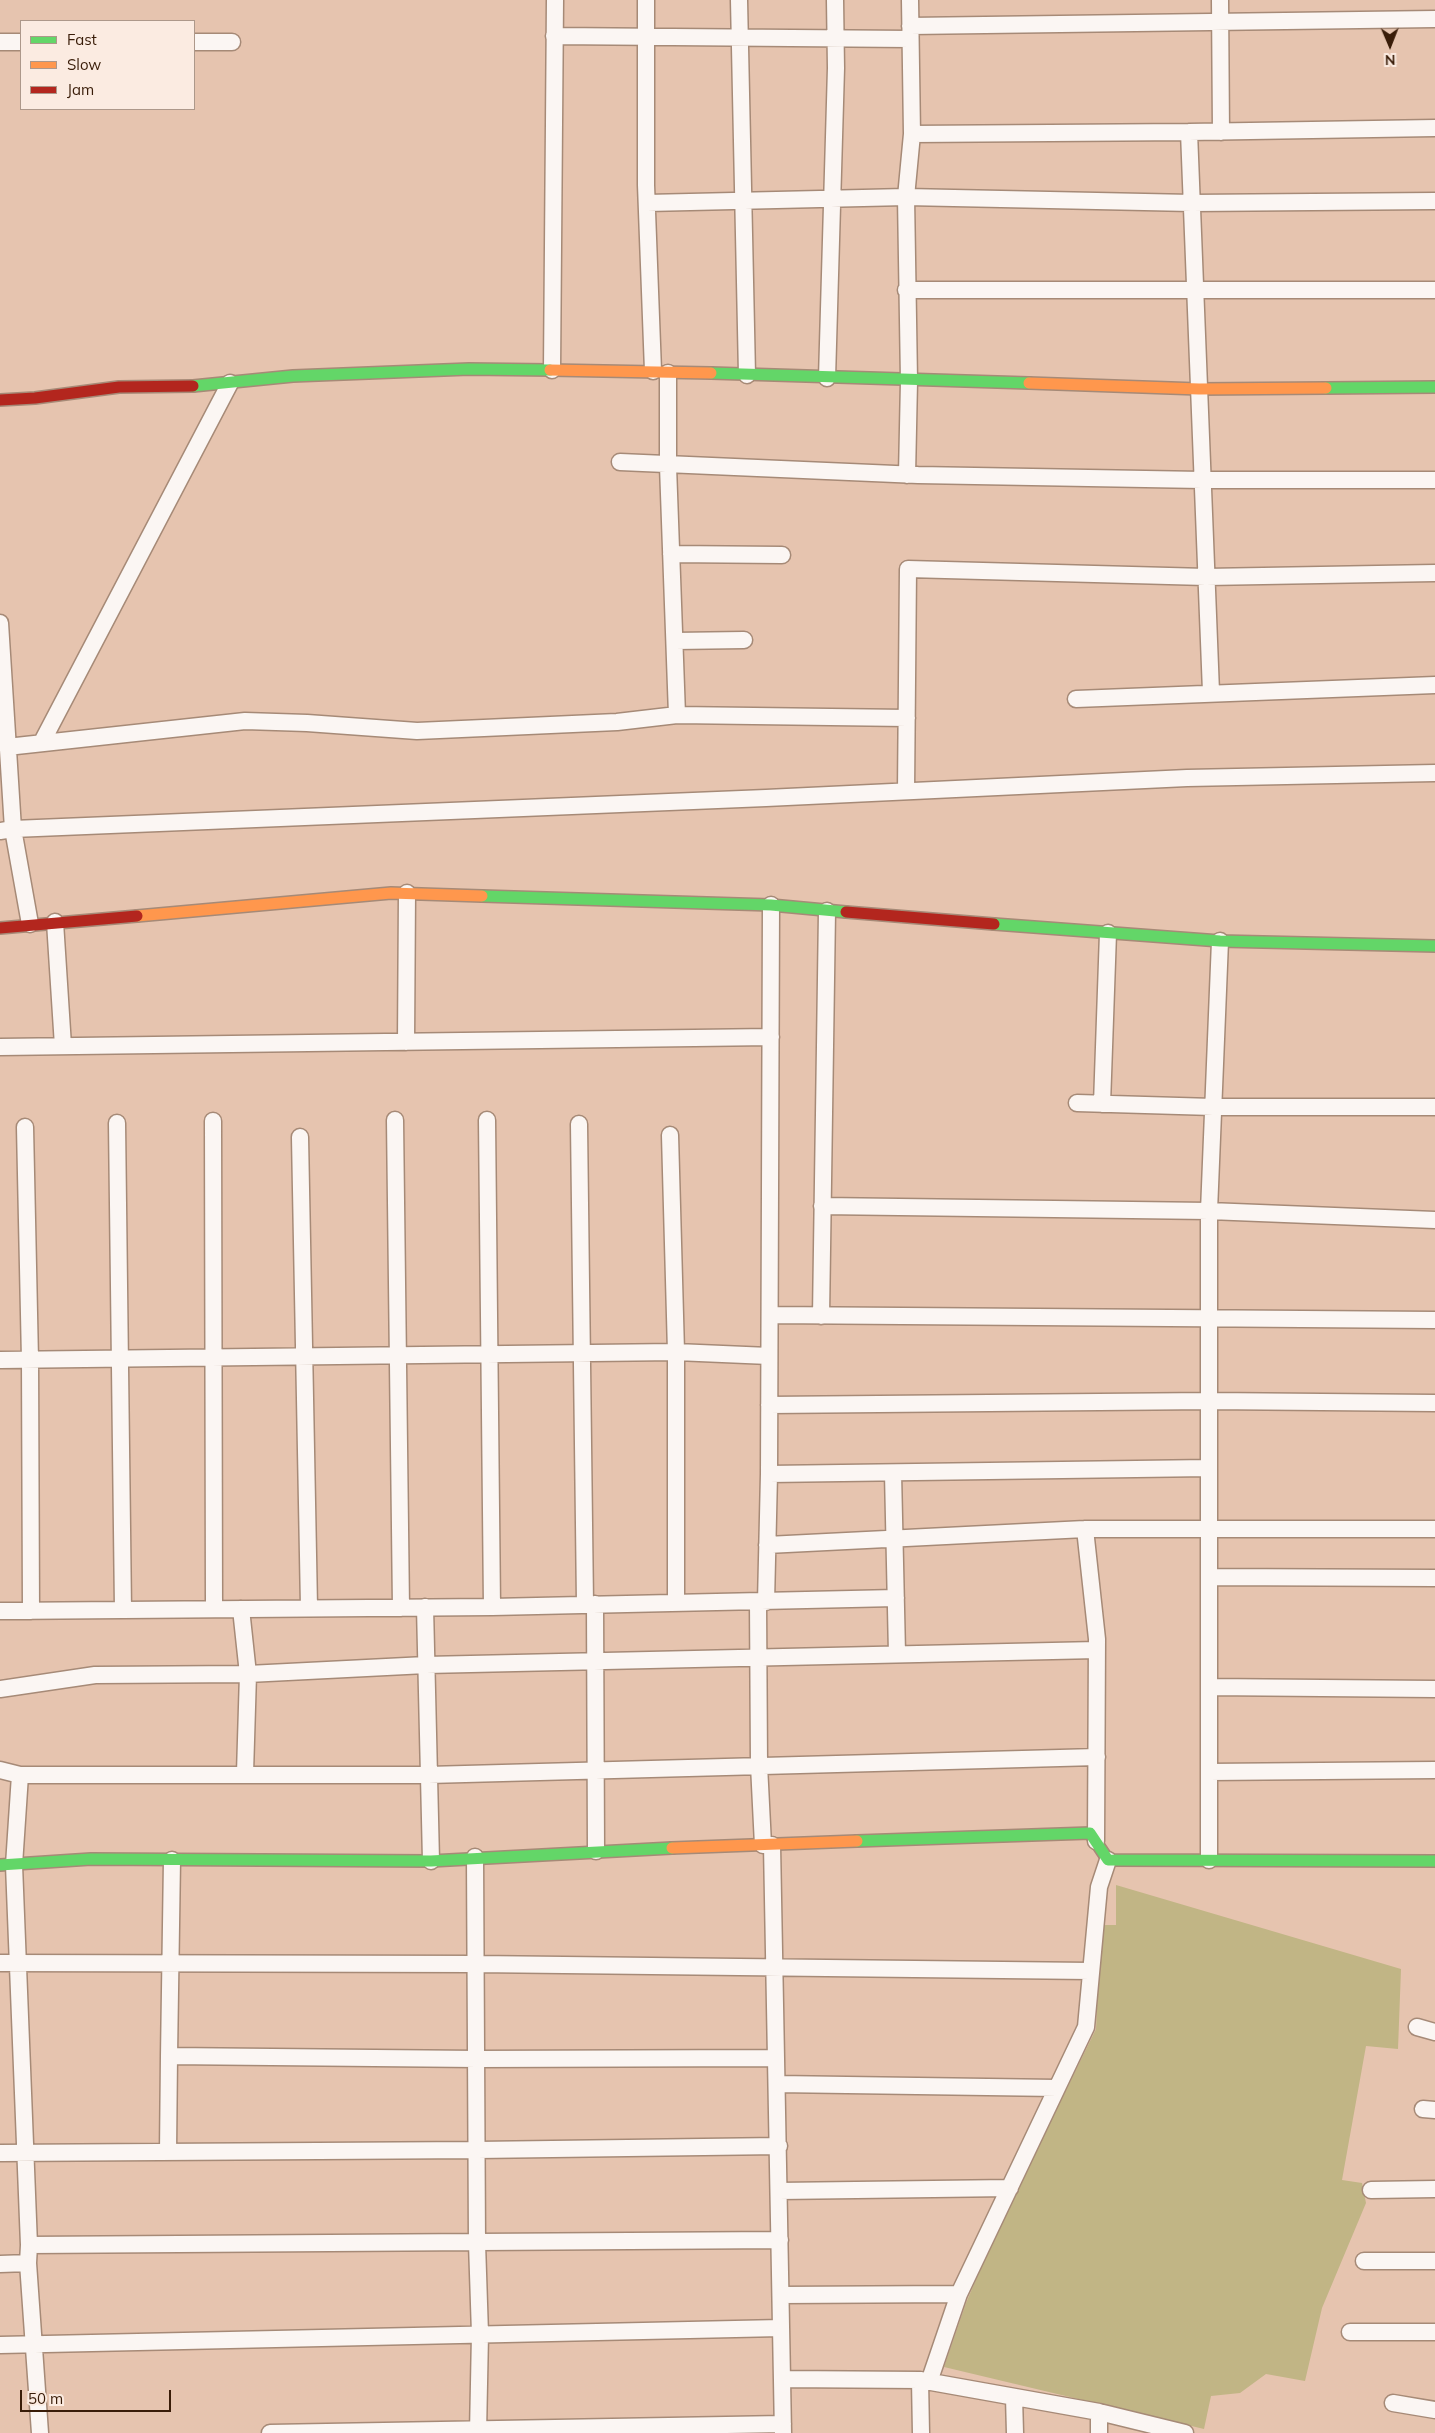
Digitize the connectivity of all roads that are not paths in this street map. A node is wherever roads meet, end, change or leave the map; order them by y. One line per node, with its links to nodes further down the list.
1 (555, 0): 10 (street)
2 (646, 0): 11 (street)
3 (739, 0): 12 (street)
4 (835, 0): 13 (street)
5 (910, 0): 9 (street)
6 (1220, 0): 8 (street)
7 (1435, 18): 8 (street)
8 (1220, 22): 9 (street); 20 (street)
9 (910, 32): 13 (street); 21 (street)
10 (554, 36): 11 (street); 31 (street)
11 (646, 37): 12 (street); 26 (street)
12 (740, 38): 13 (street); 24 (street)
13 (836, 38): 23 (street)
14 (0, 42): 15 (street)
15 (20, 42)
16 (195, 42): 17 (street)
17 (232, 42)
18 (1435, 128): 20 (street)
19 (1189, 132): 20 (street); 21 (street); 27 (street)
20 (1221, 132)
21 (912, 134): 22 (street)
22 (906, 197): 23 (street); 27 (street); 29 (street)
23 (832, 199): 24 (street); 34 (street)
24 (743, 201): 26 (street); 33 (street)
25 (1435, 201): 27 (street)
26 (646, 203): 32 (street)
27 (1192, 203): 28 (street)
28 (1195, 288): 29 (street); 30 (street); 38 (street)
29 (906, 290): 35 (street)
30 (1435, 290)
31 (552, 370): 32 (street); 36 (street)
32 (661, 372): 33 (street); 41 (street)
33 (747, 375): 34 (street)
34 (827, 378): 35 (street)
35 (909, 381): 38 (street); 42 (street)
36 (230, 383): 39 (street); 57 (street)
37 (1435, 387): 38 (street)
38 (1199, 390): 43 (street)
39 (0, 400)
40 (620, 462): 41 (street)
41 (668, 466): 42 (street); 45 (street)
42 (906, 475): 43 (street)
43 (1202, 480): 44 (street); 48 (street)
44 (1435, 480)
45 (671, 554): 46 (street); 51 (street)
46 (782, 554)
47 (1435, 573): 48 (street)
48 (1206, 577): 53 (street); 56 (street)
49 (0, 623): 58 (street)
50 (744, 640): 51 (street)
51 (675, 641): 55 (street)
52 (1435, 685): 53 (street)
53 (1211, 692): 54 (street)
54 (1076, 699)
55 (677, 715): 56 (street); 57 (street)
56 (906, 718): 60 (street)
57 (42, 742): 58 (street)
58 (7, 747): 61 (street)
59 (1435, 773): 60 (street)
60 (906, 791): 61 (street)
61 (7, 830): 66 (street)
62 (407, 893): 63 (street); 65 (street); 72 (street)
63 (771, 905): 64 (street); 71 (street)
64 (827, 911): 68 (street); 87 (street)
65 (55, 922): 66 (street); 74 (street)
66 (30, 924): 67 (street)
67 (0, 928)
68 (1108, 932): 69 (street); 76 (street)
69 (1220, 941): 70 (street); 77 (street)
70 (1435, 946)
71 (771, 1038): 72 (street); 90 (street)
72 (406, 1042): 74 (street)
73 (0, 1046): 74 (street)
74 (63, 1046)
75 (1077, 1103): 76 (street)
76 (1102, 1104): 77 (street)
77 (1213, 1107): 78 (street); 88 (street)
78 (1435, 1107)
79 (395, 1120): 98 (street)
80 (487, 1120): 96 (street)
81 (213, 1121): 100 (street)
82 (117, 1123): 101 (street)
83 (579, 1124): 95 (street)
84 (25, 1127): 103 (street)
85 (670, 1135): 94 (street)
86 (300, 1137): 97 (street)
87 (822, 1206): 88 (street); 91 (street)
88 (1209, 1211): 89 (street); 92 (street)
89 (1435, 1220)
90 (770, 1315): 91 (street); 99 (street)
91 (821, 1316): 92 (street)
92 (1209, 1319): 93 (street); 104 (street)
93 (1435, 1320)
94 (676, 1352): 95 (street); 99 (street); 119 (street)
95 (583, 1353): 96 (street); 120 (street)
96 (490, 1354): 98 (street); 121 (street)
97 (305, 1356): 98 (street); 100 (street); 122 (street)
98 (396, 1356): 123 (street)
99 (769, 1356): 106 (street)
100 (213, 1358): 101 (street); 125 (street)
101 (121, 1359): 103 (street); 127 (street)
102 (0, 1360): 103 (street)
103 (30, 1360): 129 (street)
104 (1209, 1401): 105 (street); 106 (street); 107 (street)
105 (1435, 1402)
106 (769, 1405): 109 (street)
107 (1209, 1468): 108 (street); 110 (street)
108 (893, 1473): 109 (street); 113 (street)
109 (769, 1474): 114 (street)
110 (1209, 1529): 111 (street); 112 (street); 115 (street)
111 (1435, 1529)
112 (1085, 1530): 113 (street); 130 (street)
113 (893, 1539): 114 (street); 117 (street)
114 (767, 1546): 118 (street)
115 (1209, 1577): 116 (street); 136 (street)
116 (1435, 1578)
117 (896, 1598): 118 (street); 131 (street)
118 (762, 1602): 119 (street); 132 (street)
119 (676, 1603): 120 (street)
120 (590, 1604): 121 (street); 133 (street)
121 (492, 1607): 124 (street)
122 (309, 1608): 123 (street); 126 (street)
123 (400, 1608): 124 (street)
124 (425, 1608): 134 (street)
125 (214, 1609): 126 (street); 127 (street)
126 (242, 1609): 135 (street)
127 (123, 1610): 129 (street)
128 (0, 1611): 129 (street)
129 (31, 1611)
130 (1097, 1650): 131 (street); 139 (street)
131 (897, 1654): 132 (street)
132 (759, 1658): 133 (street); 140 (street)
133 (596, 1661): 134 (street); 141 (street)
134 (426, 1664): 135 (street); 147 (street)
135 (248, 1674): 137 (street); 145 (street)
136 (1209, 1687): 138 (street); 144 (street)
137 (0, 1689)
138 (1435, 1689)
139 (1097, 1757): 140 (street); 148 (street)
140 (759, 1765): 141 (street); 149 (street)
141 (596, 1769): 147 (street); 150 (street)
142 (0, 1770): 146 (street)
143 (1435, 1770): 144 (street)
144 (1208, 1772): 154 (street)
145 (245, 1773): 146 (street); 147 (street)
146 (20, 1775): 157 (street)
147 (428, 1775): 155 (street)
148 (1096, 1841): 149 (street); 153 (street)
149 (768, 1845): 150 (street); 162 (street)
150 (596, 1851): 151 (street)
151 (475, 1857): 155 (street); 161 (street)
152 (172, 1860): 155 (street); 157 (street); 158 (street)
153 (1108, 1860): 154 (street); 163 (street)
154 (1209, 1860): 156 (street)
155 (431, 1861)
156 (1435, 1861)
157 (7, 1865): 160 (street)
158 (171, 1962): 160 (street); 161 (street); 166 (street)
159 (0, 1963): 160 (street)
160 (19, 1963): 175 (street)
161 (476, 1964): 162 (street); 168 (street)
162 (775, 1966): 163 (street); 167 (street)
163 (1090, 1971): 170 (street)
164 (1416, 2027): 165 (street)
165 (1435, 2032)
166 (170, 2056): 168 (street); 173 (street)
167 (775, 2058): 168 (street); 169 (street)
168 (477, 2059): 172 (street)
169 (778, 2084): 170 (street); 171 (street)
170 (1058, 2088): 176 (street)
171 (778, 2146): 172 (street); 179 (street)
172 (477, 2150): 173 (street); 181 (street)
173 (168, 2152): 175 (street)
174 (0, 2153): 175 (street)
175 (26, 2154): 182 (street)
176 (1010, 2188): 179 (street); 187 (street)
177 (1435, 2189): 178 (street)
178 (1371, 2190)
179 (779, 2191): 180 (street)
180 (780, 2240): 181 (street); 188 (street)
181 (477, 2243): 182 (street); 192 (street)
182 (29, 2245): 185 (street)
183 (1435, 2261): 184 (street)
184 (1364, 2262)
185 (28, 2263): 186 (street); 193 (street)
186 (0, 2264)
187 (959, 2294): 188 (street); 196 (street)
188 (781, 2295): 189 (street)
189 (781, 2328): 192 (street); 195 (street)
190 (1350, 2332): 191 (street)
191 (1435, 2332)
192 (480, 2334): 193 (street); 202 (street)
193 (33, 2344): 194 (street); 203 (street)
194 (0, 2345)
195 (782, 2379): 196 (street); 201 (street)
196 (925, 2381): 197 (street); 205 (street)
197 (1014, 2396): 200 (street); 206 (street)
198 (1393, 2403): 199 (street)
199 (1435, 2410)
200 (1099, 2412): 207 (street); 208 (street)
201 (783, 2428): 202 (street)
202 (478, 2431): 204 (street)
203 (40, 2433)
204 (270, 2433)
205 (921, 2433)
206 (1015, 2433)
207 (1099, 2433)
208 (1185, 2433)

